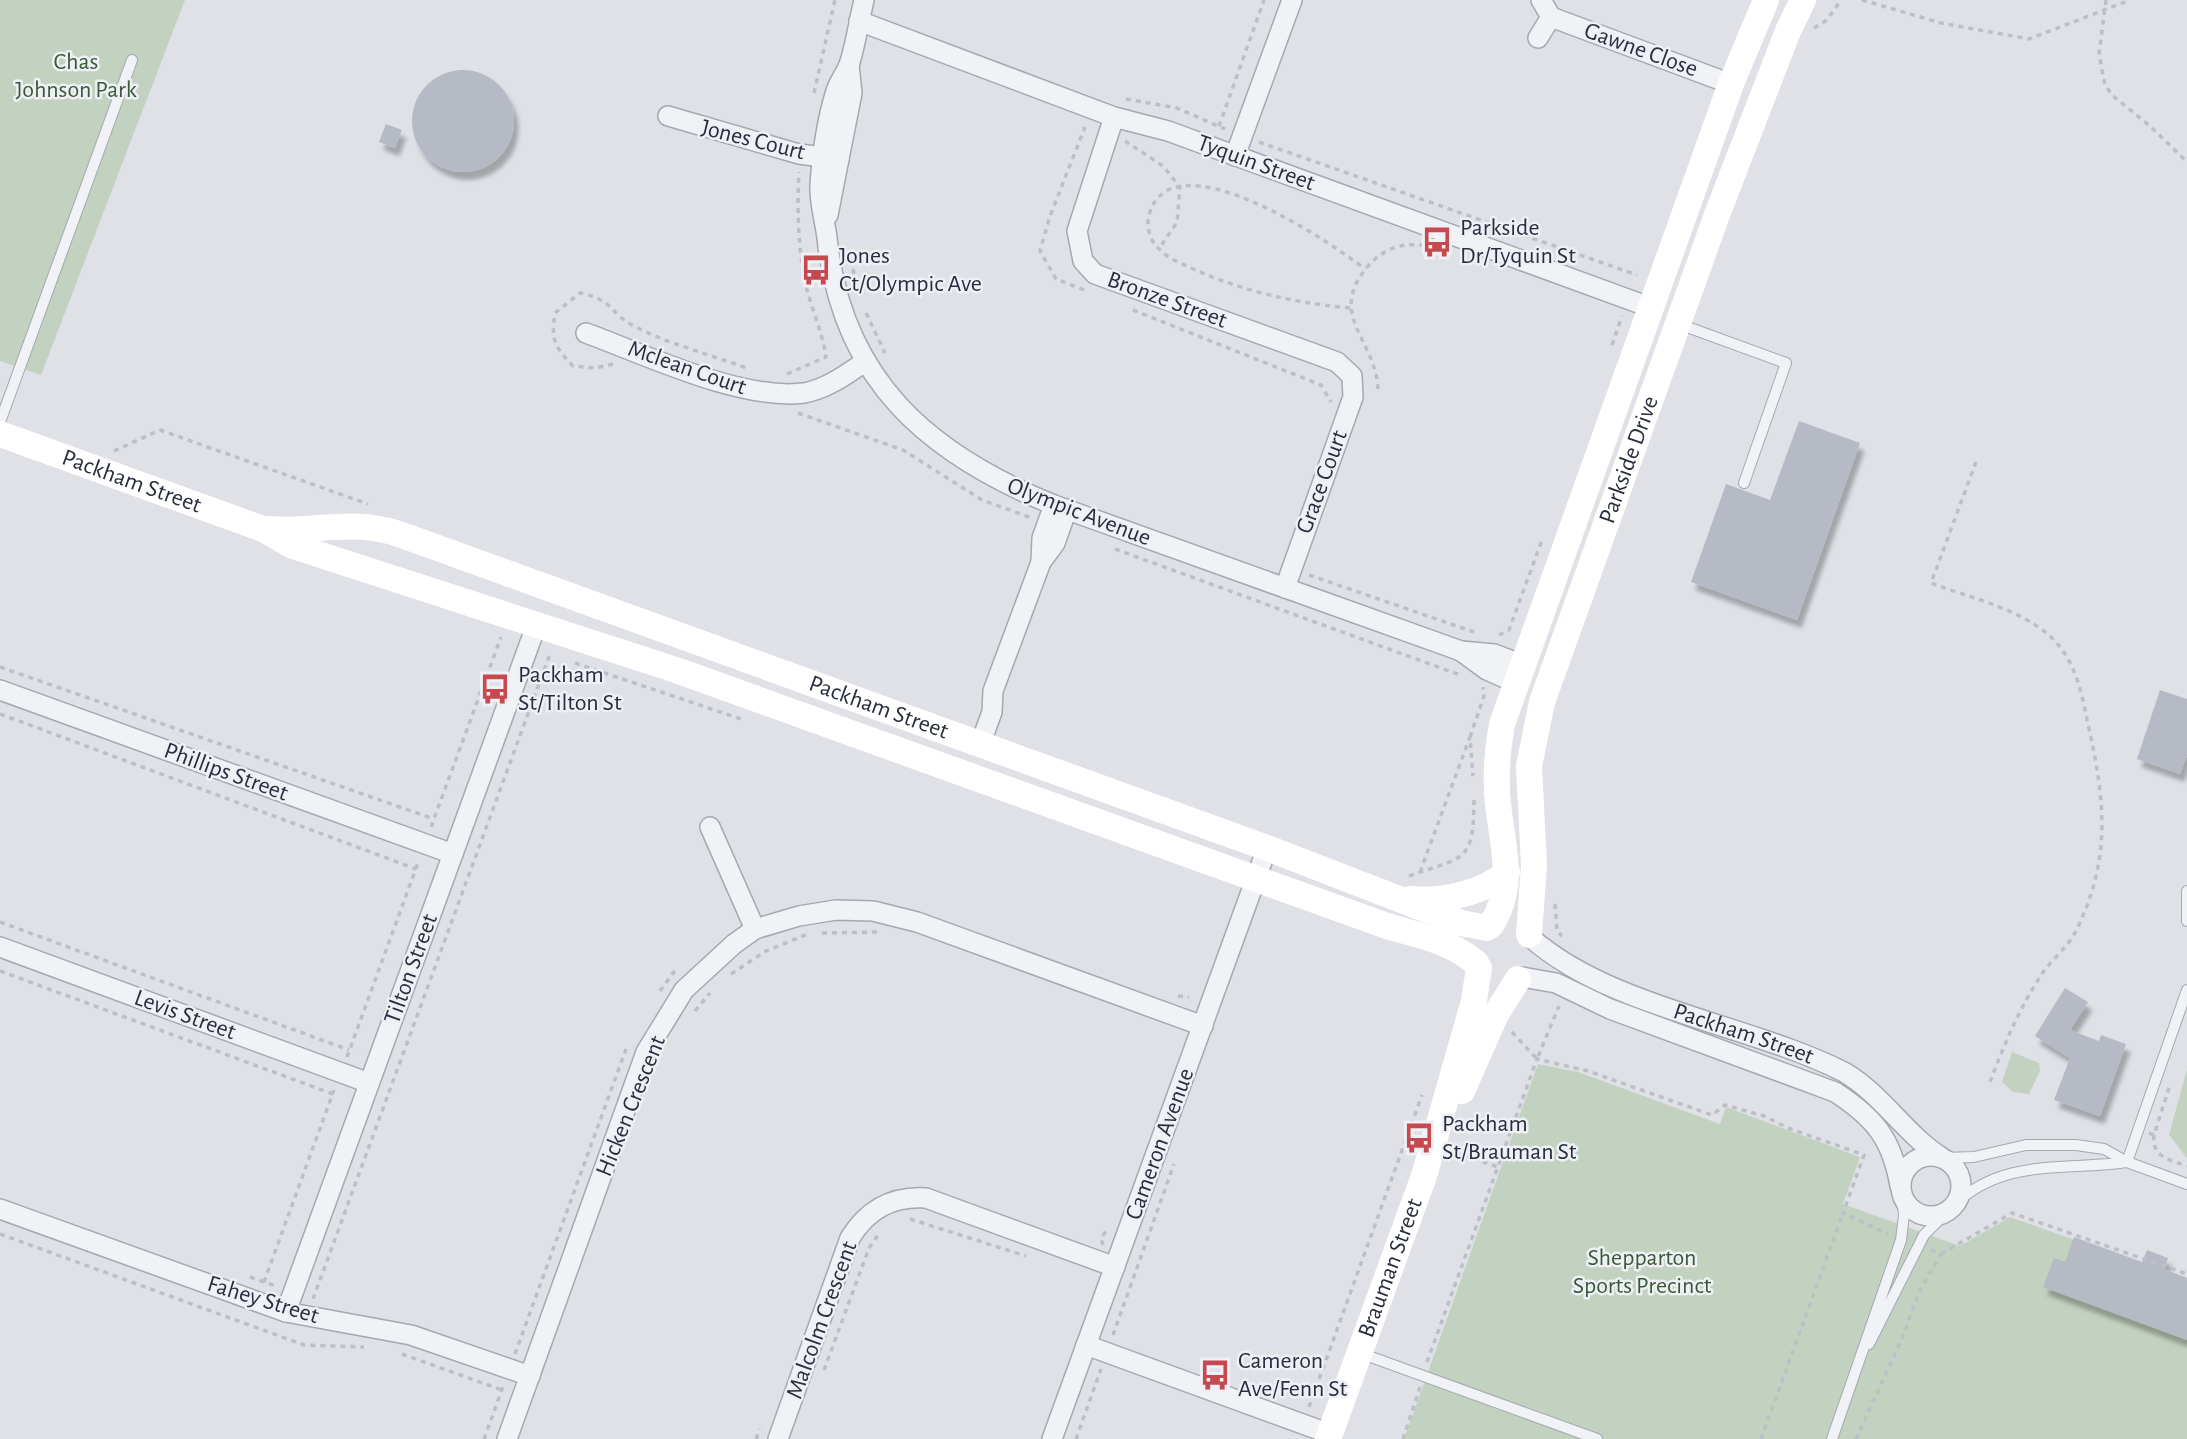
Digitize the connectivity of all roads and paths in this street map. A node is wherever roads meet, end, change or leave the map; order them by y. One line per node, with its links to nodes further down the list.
1 (864, 0): 13 (street, Olympic Avenue)
2 (1264, 0): 20 (path)
3 (1292, 0): 22 (street)
4 (1541, 0): 12 (street, Gawne Close)
5 (1766, 0): 17 (street, Parkside Drive)
6 (1803, 0): 27 (street, Parkside Drive)
7 (1840, 0): 14 (path)
8 (1862, 0): 11 (path)
9 (2106, 0): 11 (path)
10 (2130, 0): 11 (path)
11 (2105, 9): 24 (path)
12 (1552, 17): 15 (street, Gawne Close); 17 (street, Gawne Close)
13 (859, 21): 19 (street, Tyquin Street); 23 (street, Olympic Avenue)
14 (1808, 33)
15 (1538, 38)
16 (132, 60): 42 (lane)
17 (1731, 84): 26 (street, Parkside Drive)
18 (668, 116): 23 (street, Jones Court)
19 (1114, 117): 22 (street, Tyquin Street); 40 (street, Bronze Street)
20 (1219, 126)
21 (1123, 141): 25 (path)
22 (1235, 156): 33 (street, Tyquin Street)
23 (831, 158): 38 (street, Olympic Avenue)
24 (2187, 162)
25 (1180, 187): 29 (path); 29 (path); 31 (path)
26 (1689, 201): 27 (street); 33 (street, Parkside Drive)
27 (1718, 212): 36 (street, Parkside Drive)
28 (1431, 246): 31 (path)
29 (1159, 249): 34 (path)
30 (852, 261): 32 (path)
31 (1365, 269): 34 (path)
32 (859, 298)
33 (1652, 307): 36 (street); 56 (street, Parkside Drive)
34 (1350, 308): 41 (path)
35 (864, 310): 39 (path)
36 (1680, 321): 45 (lane); 57 (street, Parkside Drive)
37 (586, 333): 38 (street, Mclean Court)
38 (866, 360): 46 (street, Olympic Avenue)
39 (889, 360)
40 (1352, 376): 48 (street, Grace Court)
41 (1378, 389)
42 (0, 422)
43 (0, 434): 47 (street, Packham Street)
44 (1976, 462): 102 (path)
45 (1744, 483)
46 (1061, 507): 49 (street, Olympic Avenue); 61 (street)
47 (263, 529): 50 (street, Packham Street); 53 (street, Packham Street)
48 (1292, 568): 49 (street, Grace Court); 51 (path)
49 (1284, 588): 56 (street, Olympic Avenue)
50 (548, 590): 53 (street); 61 (street, Packham Street)
51 (1479, 634)
52 (1499, 635): 54 (path)
53 (532, 636): 60 (path); 62 (street, Packham Street); 65 (path); 69 (street, Tilton Street)
54 (1492, 638)
55 (0, 667): 65 (path)
56 (1519, 674): 57 (street); 71 (street, Parkside Drive)
57 (1548, 685): 81 (street, Parkside Drive)
58 (0, 690): 67 (street, Phillips Street)
59 (0, 714): 70 (path)
60 (747, 721)
61 (973, 743): 62 (street); 68 (street, Packham Street)
62 (963, 771): 72 (street, Packham Street)
63 (1473, 779): 64 (path)
64 (1474, 793)
65 (434, 819): 67 (path)
66 (710, 827): 79 (street)
67 (425, 844): 69 (street, Phillips Street); 70 (path)
68 (1267, 848): 72 (street, Cameron Avenue); 75 (street, Packham Street)
69 (453, 854): 103 (street, Tilton Street)
70 (415, 869): 98 (path)
71 (1507, 872): 75 (street); 78 (street, Parkside Drive)
72 (1256, 878): 84 (street, Packham Street); 96 (street, Cameron Avenue)
73 (2187, 891): 76 (lane)
74 (1554, 892): 82 (path)
75 (1399, 897): 78 (street, Packham Street)
76 (2187, 921)
77 (0, 922): 98 (path)
78 (1489, 927): 81 (street); 84 (street)
79 (755, 929): 96 (street, Hicken Crescent); 135 (street, Hicken Crescent)
80 (885, 932): 88 (path)
81 (1530, 936): 87 (street); 108 (street, Packham Street)
82 (1565, 940)
83 (0, 947): 100 (street, Levis Street)
84 (1478, 965): 87 (street); 101 (street, Brauman Street)
85 (677, 968): 94 (path)
86 (0, 971): 105 (path)
87 (1520, 978): 89 (street, Packham Street); 101 (street, Brauman Street)
88 (721, 980)
89 (1567, 988): 99 (path); 113 (street, Packham Street)
90 (713, 990): 95 (path)
91 (2187, 990): 109 (lane)
92 (1165, 992): 93 (path)
93 (1189, 997)
94 (655, 999)
95 (687, 1020)
96 (1203, 1026): 125 (street, Cameron Avenue)
97 (628, 1045): 132 (path)
98 (349, 1050): 100 (path)
99 (1537, 1059): 111 (path); 116 (path)
100 (341, 1073): 103 (street, Levis Street); 105 (path)
101 (1462, 1074): 130 (street, Brauman Street)
102 (1990, 1082)
103 (369, 1083): 128 (street, Tilton Street)
104 (1426, 1087): 136 (path)
105 (333, 1094): 127 (path)
106 (2154, 1135): 110 (path)
107 (1454, 1152): 111 (path)
108 (1942, 1157): 109 (lane); 113 (street); 114 (street, Packham Street)
109 (2127, 1162): 112 (lane); 114 (lane)
110 (2187, 1166)
111 (1497, 1167): 134 (path)
112 (2187, 1184)
113 (1901, 1191): 114 (street); 121 (lane)
114 (1951, 1208): 122 (lane)
115 (0, 1209): 128 (street, Fahey Street)
116 (1843, 1213): 121 (path); 146 (path)
117 (899, 1220): 124 (path)
118 (880, 1231): 133 (path)
119 (1091, 1238): 120 (path)
120 (1101, 1238)
121 (1901, 1240): 131 (lane)
122 (1919, 1245): 123 (path); 131 (lane)
123 (1941, 1254): 126 (path); 148 (path)
124 (1026, 1256)
125 (1115, 1267): 129 (street, Cameron Avenue); 142 (street, Malcolm Crescent)
126 (2187, 1274)
127 (264, 1282)
128 (286, 1312): 132 (street, Fahey Street)
129 (1086, 1345): 136 (street); 143 (street, Cameron Avenue)
130 (1359, 1353): 134 (lane); 138 (street, Brauman Street)
131 (1862, 1357): 147 (lane)
132 (509, 1369): 135 (street, Fahey Street); 139 (path)
133 (822, 1375)
134 (1422, 1375): 144 (path); 145 (lane)
135 (530, 1376): 140 (street, Hicken Crescent)
136 (1303, 1424): 138 (street)
137 (761, 1426): 141 (path)
138 (1329, 1437)
139 (484, 1439)
140 (507, 1439)
141 (756, 1439)
142 (778, 1439)
143 (1052, 1439)
144 (1403, 1439)
145 (1597, 1439)
146 (1760, 1439)
147 (1832, 1439)
148 (1856, 1439)

